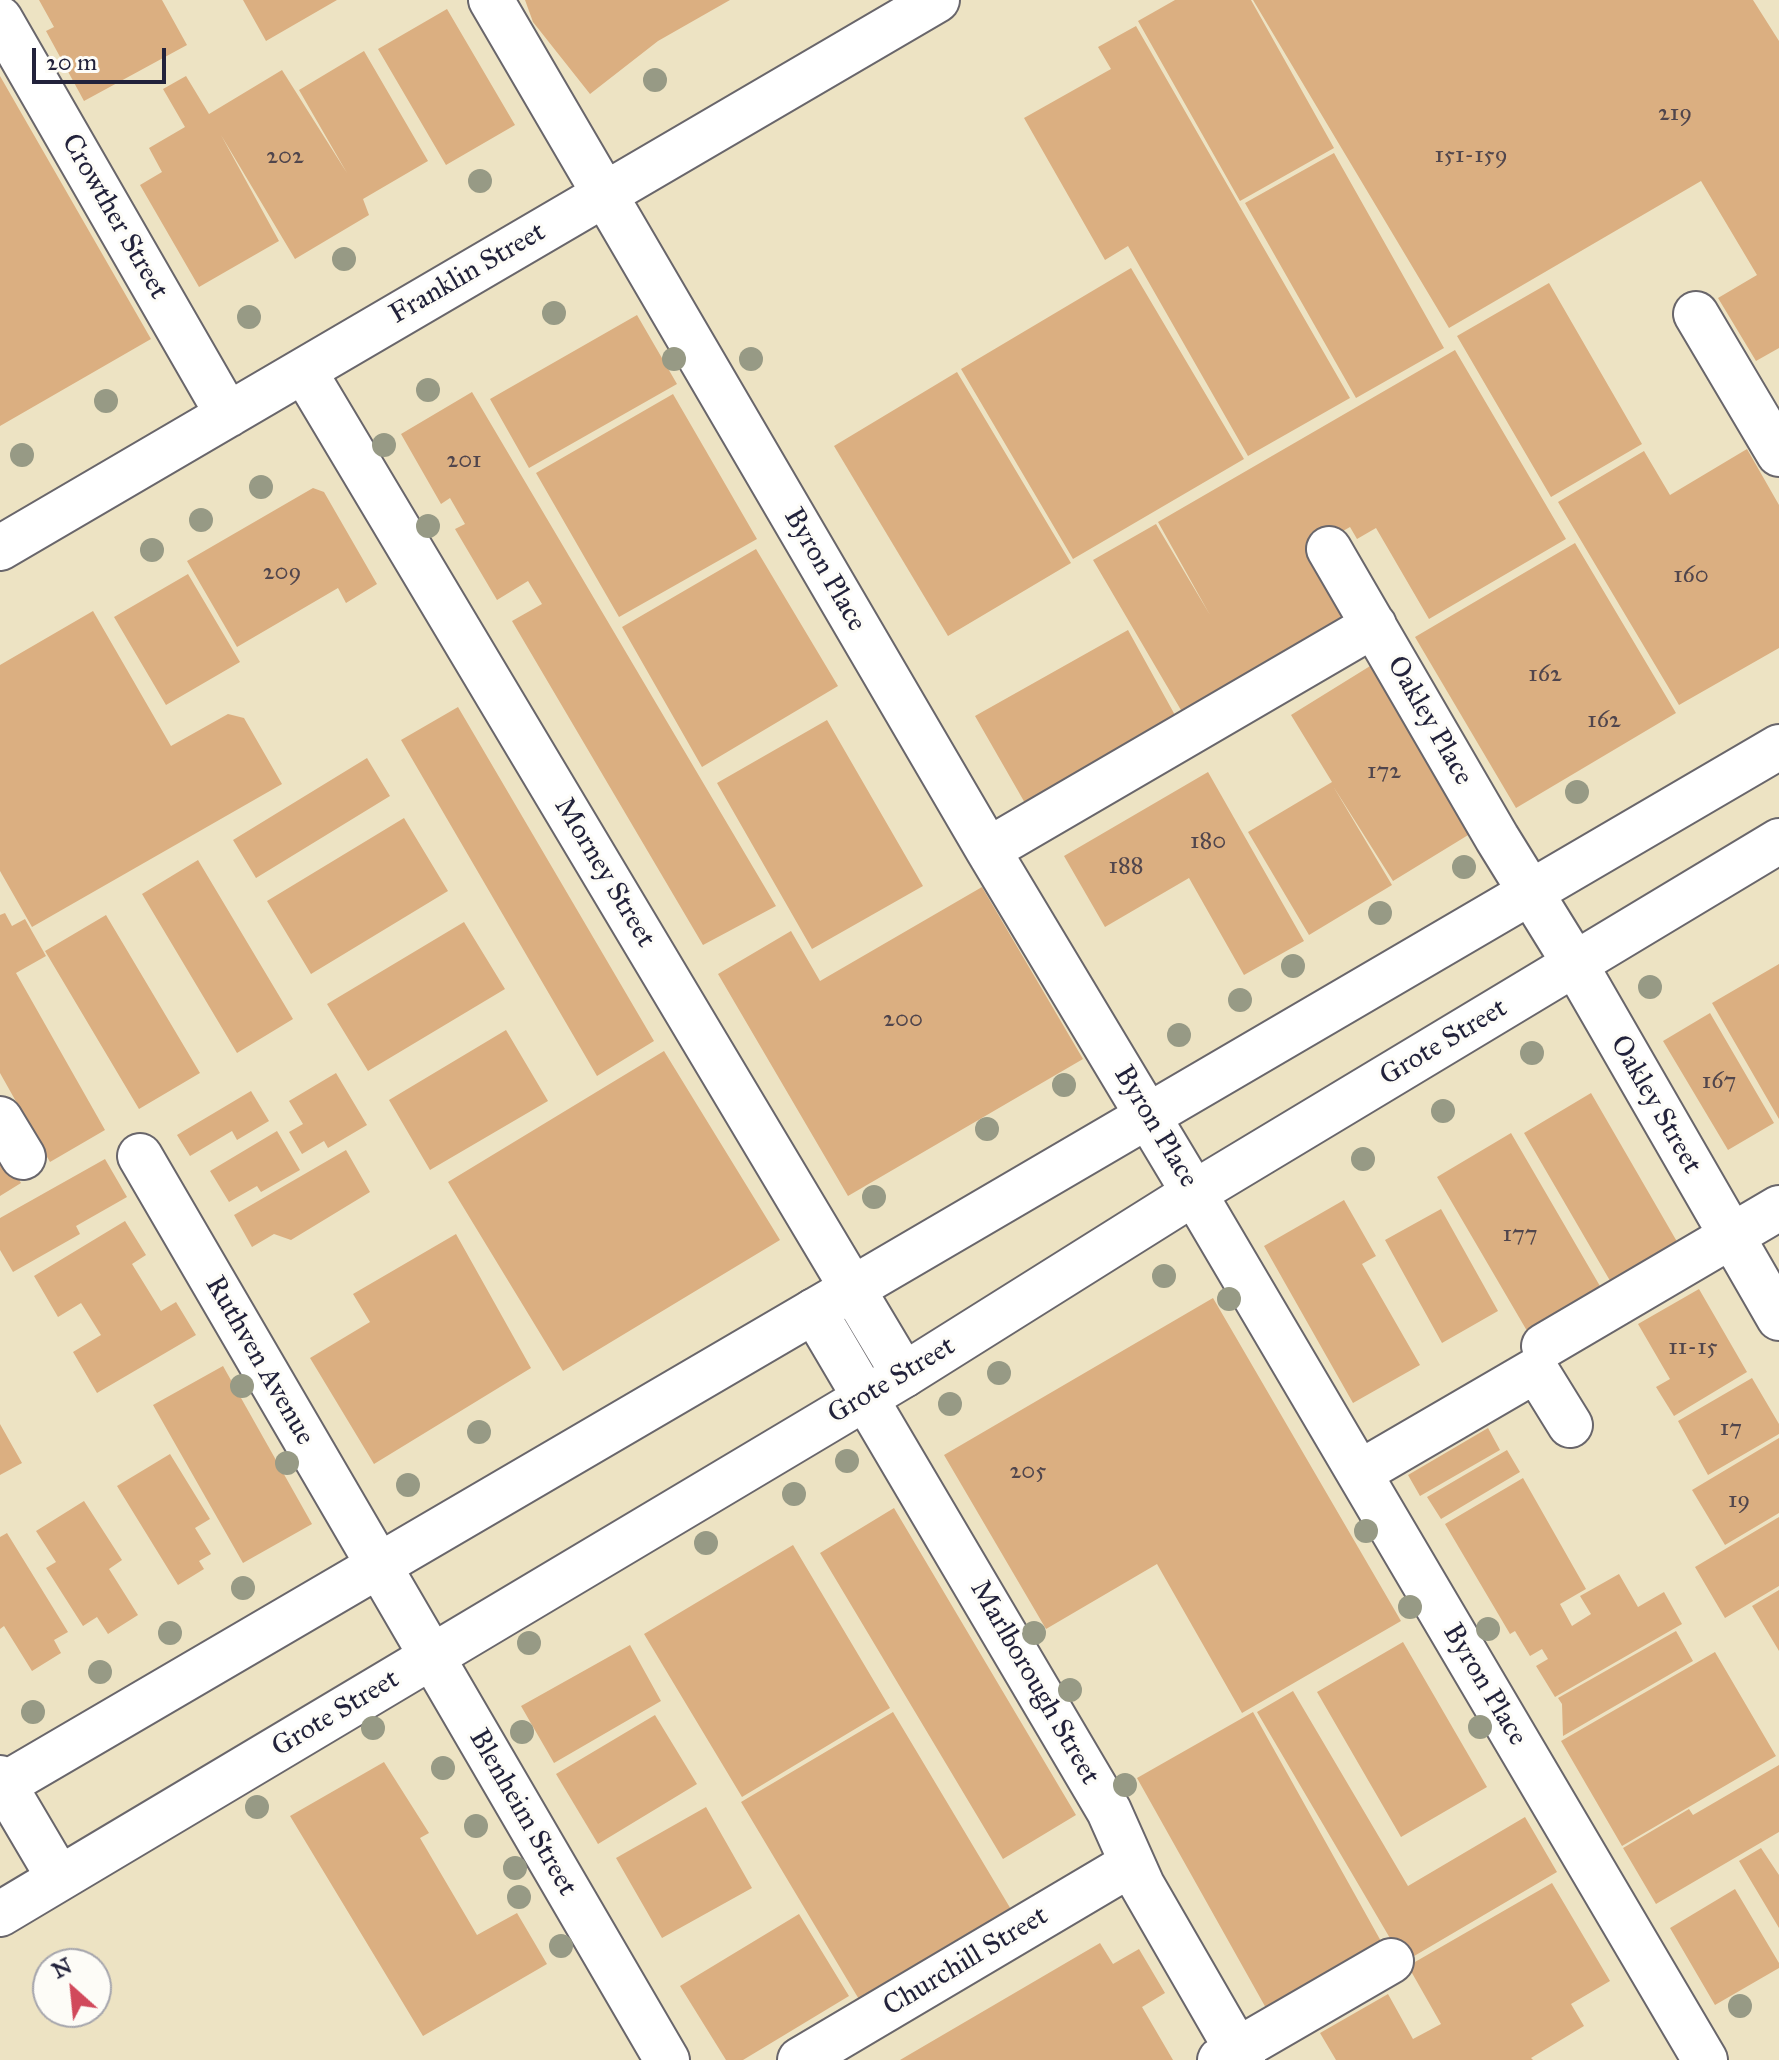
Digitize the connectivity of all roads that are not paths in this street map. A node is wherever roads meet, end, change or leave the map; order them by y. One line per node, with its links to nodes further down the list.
1 (491, 0): 4 (street, Byron Place)
2 (937, 0): 4 (street, Franklin Street)
3 (0, 19): 7 (street, Crowther Street)
4 (605, 194): 6 (street, Franklin Street); 14 (street, Byron Place)
5 (1696, 314): 8 (street)
6 (304, 371): 7 (street, Franklin Street); 24 (street, Morney Street)
7 (228, 415): 9 (street, Franklin Street)
8 (1779, 454)
9 (0, 548)
10 (1329, 549): 11 (street, Oakley Place)
11 (1374, 625): 14 (street); 15 (street, Oakley Place)
12 (1779, 747): 15 (street)
13 (1778, 844): 16 (street, Grote Street)
14 (988, 850): 17 (street, Byron Place)
15 (1530, 892): 16 (street, Oakley Street); 17 (street)
16 (1575, 964): 21 (street, Grote Street); 23 (street, Oakley Street)
17 (1148, 1116): 21 (street, Byron Place); 24 (street)
18 (0, 1119): 20 (street)
19 (140, 1156): 32 (street, Ruthven Avenue)
20 (23, 1157)
21 (1194, 1193): 28 (street, Grote Street); 31 (street, Byron Place)
22 (1779, 1208): 23 (street)
23 (1731, 1236): 26 (street, Oakley Street); 27 (street)
24 (853, 1288): 25 (street); 28 (street, Morney Street)
25 (814, 1311): 29 (street, Marlborough Street); 32 (street)
26 (1779, 1318)
27 (1544, 1346)
28 (904, 1375): 29 (street, Grote Street)
29 (867, 1398): 33 (street, Grote Street); 35 (street, Marlborough Street)
30 (1570, 1425): 31 (street)
31 (1359, 1473): 42 (street, Byron Place)
32 (378, 1566): 33 (street, Blenheim Street); 34 (street)
33 (431, 1657): 36 (street, Grote Street); 40 (street, Blenheim Street)
34 (1, 1783): 36 (street)
35 (1131, 1864): 39 (street, Marlborough Street); 41 (street, Churchill Street)
36 (59, 1878): 37 (street, Grote Street)
37 (0, 1914)
38 (1391, 1961): 39 (street)
39 (1233, 2057)
40 (667, 2060)
41 (800, 2060)
42 (1705, 2060)

